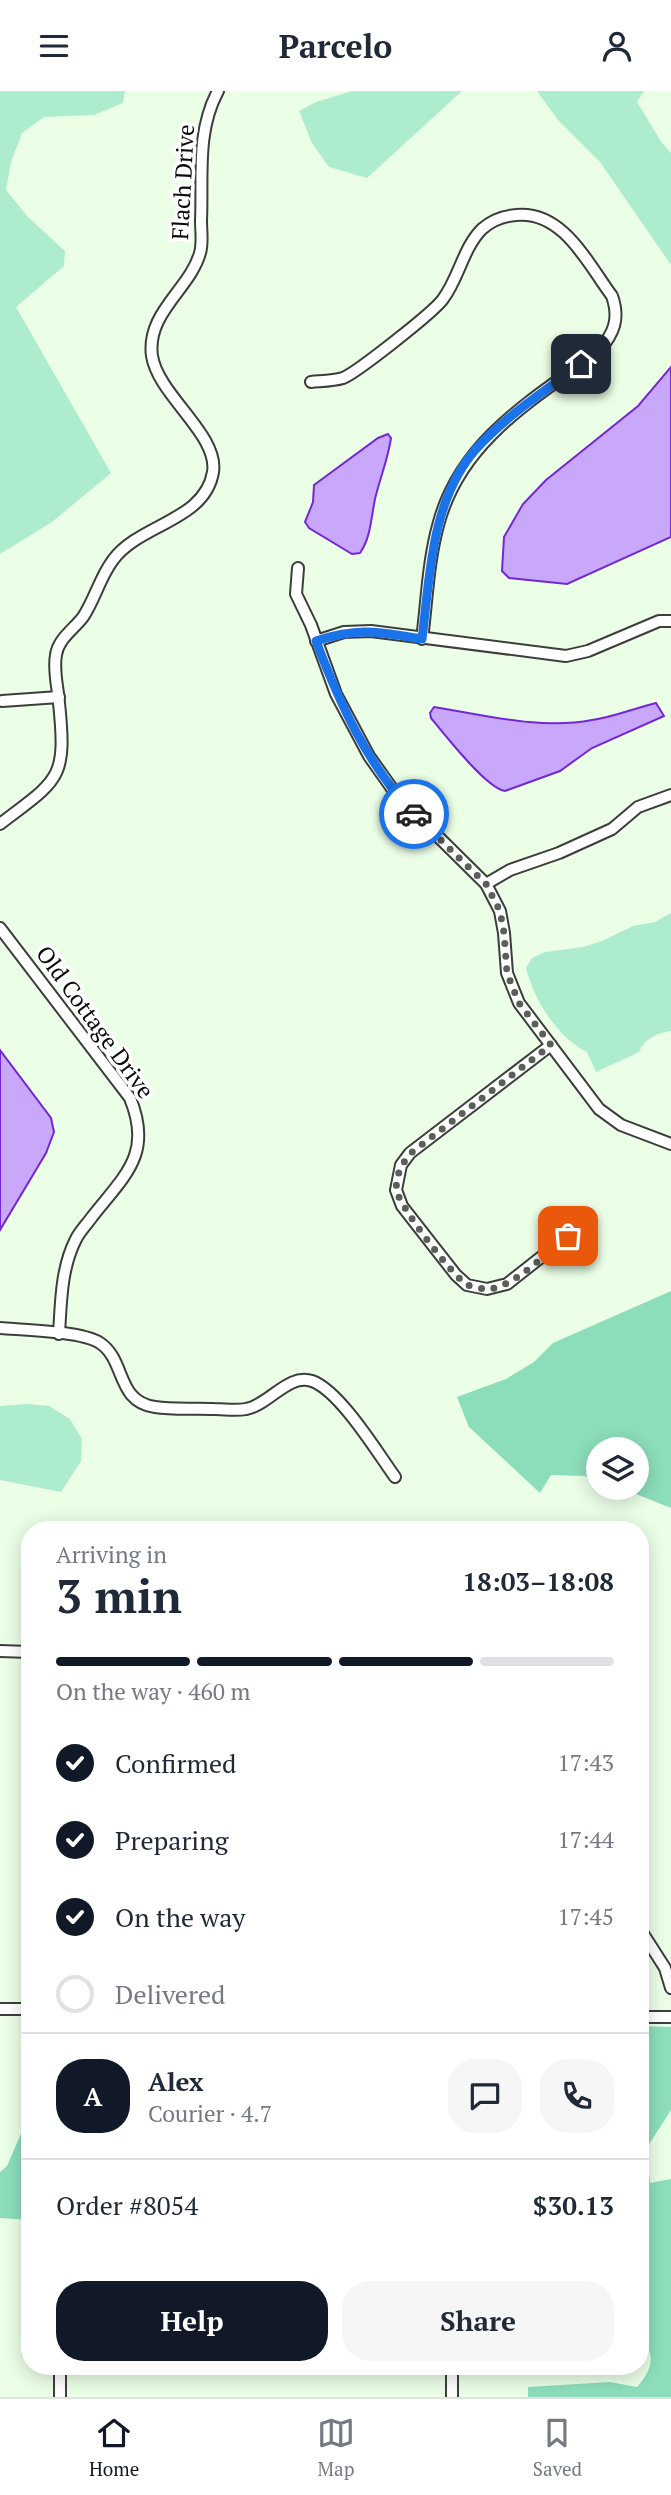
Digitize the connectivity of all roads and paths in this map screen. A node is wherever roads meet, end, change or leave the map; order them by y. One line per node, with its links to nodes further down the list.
1 (218, 91): 7 (street, Flach Drive)
2 (311, 382): 5 (street)
3 (298, 568): 6 (street)
4 (671, 621): 5 (street)
5 (422, 639): 6 (street)
6 (316, 641): 11 (street)
7 (59, 697): 8 (street); 10 (street, Flach Drive)
8 (2, 701)
9 (671, 795): 11 (street)
10 (0, 824)
11 (486, 884): 13 (street)
12 (0, 928): 17 (street, Old Cottage Drive)
13 (551, 1045): 14 (street); 15 (street)
14 (671, 1143)
15 (575, 1213)
16 (0, 1328): 17 (street)
17 (58, 1333): 18 (street)
18 (395, 1477)
19 (0, 1651): 20 (street)
20 (21, 1652)
21 (649, 1943): 22 (street)
22 (671, 1988)
23 (0, 2009): 24 (street)
24 (21, 2010)
25 (649, 2017): 26 (street)
26 (671, 2017)
27 (60, 2375): 29 (street)
28 (452, 2375): 30 (street)
29 (60, 2397)
30 (452, 2397)

